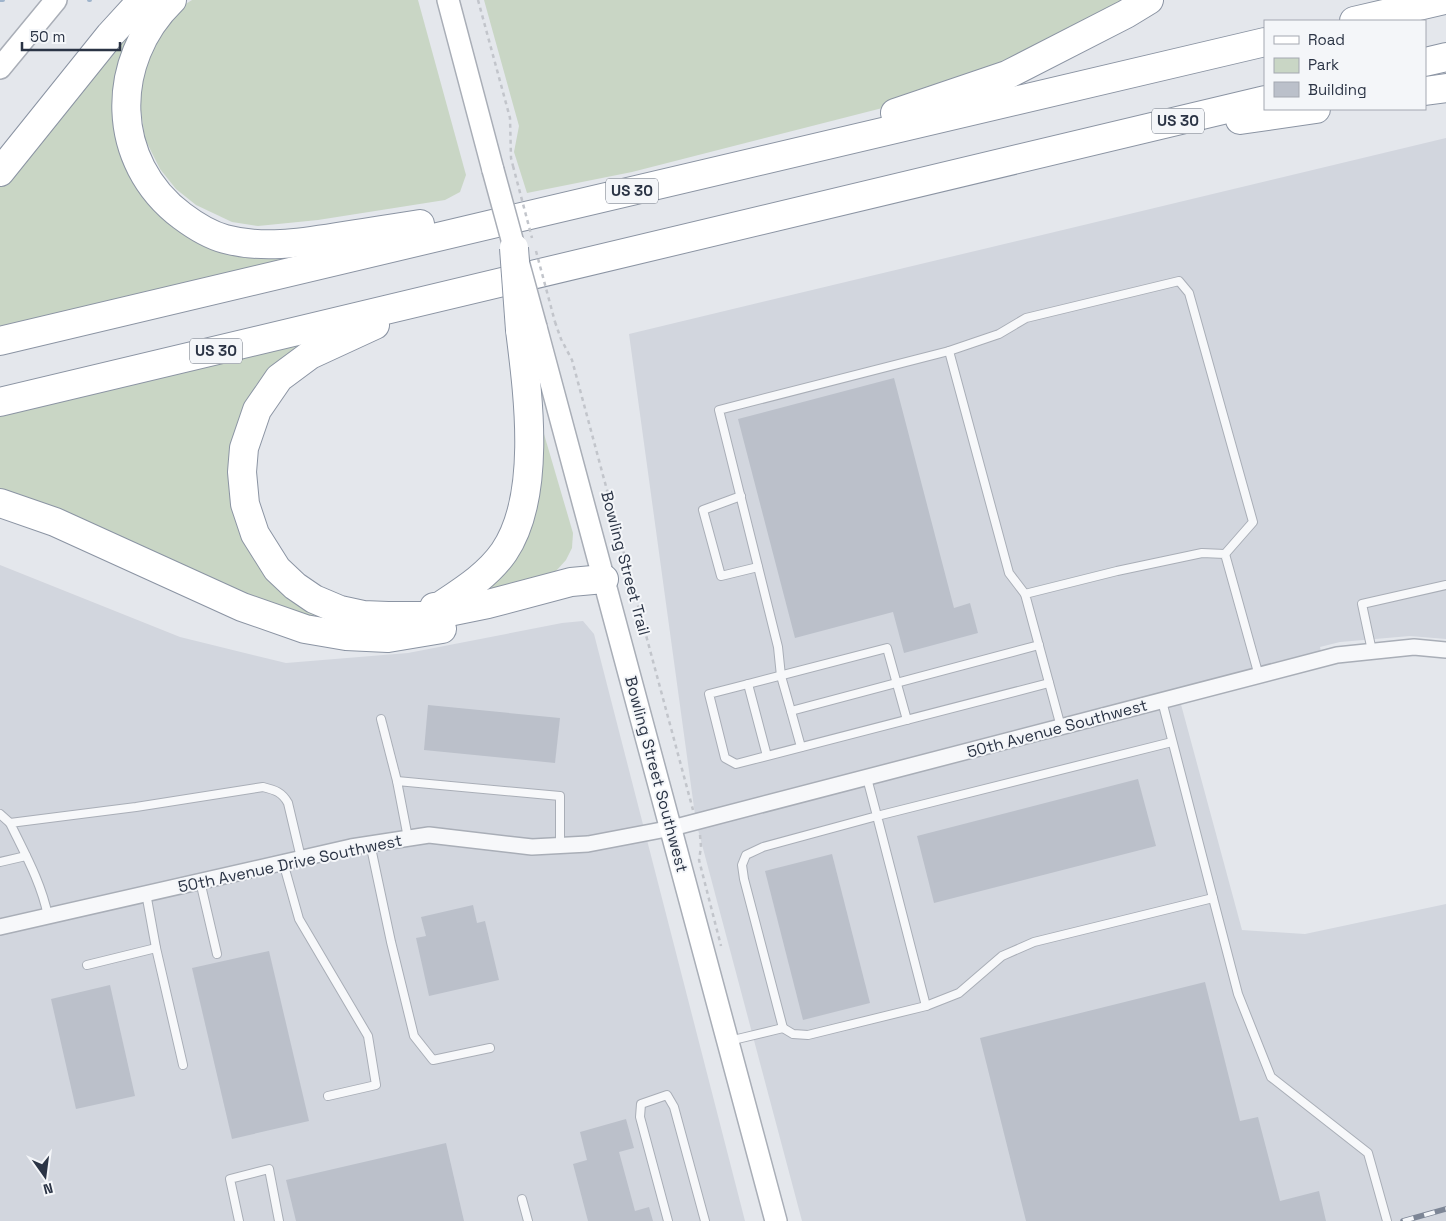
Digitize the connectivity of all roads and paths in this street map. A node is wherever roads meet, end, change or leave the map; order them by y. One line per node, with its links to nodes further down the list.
1 (56, 0): 12 (main road)
2 (142, 0): 20 (highway)
3 (172, 0): 21 (highway)
4 (448, 0): 18 (main road)
5 (478, 0): 18 (path)
6 (1149, 0): 19 (highway)
7 (1444, 0): 8 (highway)
8 (1358, 20)
9 (1264, 42): 19 (highway, US 30)
10 (1446, 57): 11 (highway)
11 (1426, 62)
12 (0, 68)
13 (1446, 88): 14 (highway)
14 (1426, 91)
15 (1264, 100): 17 (highway, US 30)
16 (1309, 110): 17 (highway)
17 (1092, 141): 23 (highway, US 30)
18 (503, 168): 22 (main road, bridge)
19 (730, 168): 21 (highway, US 30)
20 (0, 172)
21 (641, 189): 25 (highway, US 30)
22 (514, 248): 24 (highway, bridge)
23 (432, 299): 27 (highway, US 30); 35 (highway)
24 (537, 326): 32 (main road, Bowling Street Southwest); 35 (highway); 54 (path, Bowling Street Trail)
25 (0, 341)
26 (949, 351): 28 (lane); 30 (lane); 34 (lane)
27 (0, 402)
28 (741, 496): 31 (lane); 31 (lane)
29 (0, 503): 32 (highway)
30 (1225, 554): 34 (lane); 40 (lane)
31 (758, 567): 39 (lane)
32 (604, 579): 35 (highway); 58 (main road, Bowling Street Southwest)
33 (1446, 585): 38 (lane)
34 (1025, 594): 36 (lane)
35 (388, 616)
36 (1039, 645): 41 (lane); 42 (lane)
37 (1446, 650): 38 (street, 50th Avenue Southwest)
38 (1372, 652): 40 (street, 50th Avenue Southwest)
39 (781, 676): 41 (lane); 43 (lane); 45 (lane)
40 (1259, 676): 44 (street, 50th Avenue Southwest)
41 (896, 682): 45 (lane); 47 (lane)
42 (1049, 683): 47 (lane); 48 (lane)
43 (748, 684): 51 (lane); 51 (lane)
44 (1162, 701): 48 (street, 50th Avenue Southwest); 49 (lane)
45 (791, 711): 50 (lane)
46 (381, 719): 53 (lane)
47 (907, 720): 50 (lane)
48 (1061, 727): 52 (street, 50th Avenue Southwest)
49 (1172, 742): 56 (lane); 68 (lane)
50 (801, 747): 51 (lane)
51 (767, 756)
52 (867, 778): 56 (lane); 58 (street, 50th Avenue Southwest)
53 (397, 781): 59 (lane); 61 (lane)
54 (692, 806)
55 (0, 814): 57 (lane)
56 (877, 816): 74 (lane); 75 (lane)
57 (10, 824): 62 (lane); 63 (lane)
58 (672, 828): 61 (street, 50th Avenue Drive Southwest); 76 (main road, Bowling Street Southwest)
59 (408, 838): 60 (street, 50th Avenue Drive Southwest); 61 (street, 50th Avenue Drive Southwest)
60 (370, 843): 63 (street, 50th Avenue Drive Southwest); 77 (lane)
61 (560, 846)
62 (26, 856): 64 (lane); 69 (lane)
63 (301, 858): 65 (street, 50th Avenue Drive Southwest)
64 (0, 862)
65 (283, 862): 66 (street, 50th Avenue Drive Southwest); 79 (lane)
66 (200, 881): 67 (street, 50th Avenue Drive Southwest); 72 (lane)
67 (146, 893): 69 (street, 50th Avenue Drive Southwest); 71 (lane)
68 (1213, 898): 74 (lane); 87 (lane)
69 (48, 916): 70 (street, 50th Avenue Drive Southwest)
70 (0, 927)
71 (156, 948): 73 (lane); 78 (lane)
72 (217, 954)
73 (87, 965)
74 (926, 1006): 75 (lane)
75 (783, 1028): 76 (lane)
76 (728, 1041): 86 (main road, Bowling Street Southwest)
77 (490, 1048)
78 (183, 1065)
79 (328, 1096)
80 (522, 1199): 83 (lane)
81 (239, 1221): 82 (lane)
82 (279, 1221)
83 (528, 1221)
84 (668, 1221): 85 (lane)
85 (705, 1221)
86 (776, 1221)
87 (1387, 1221)

